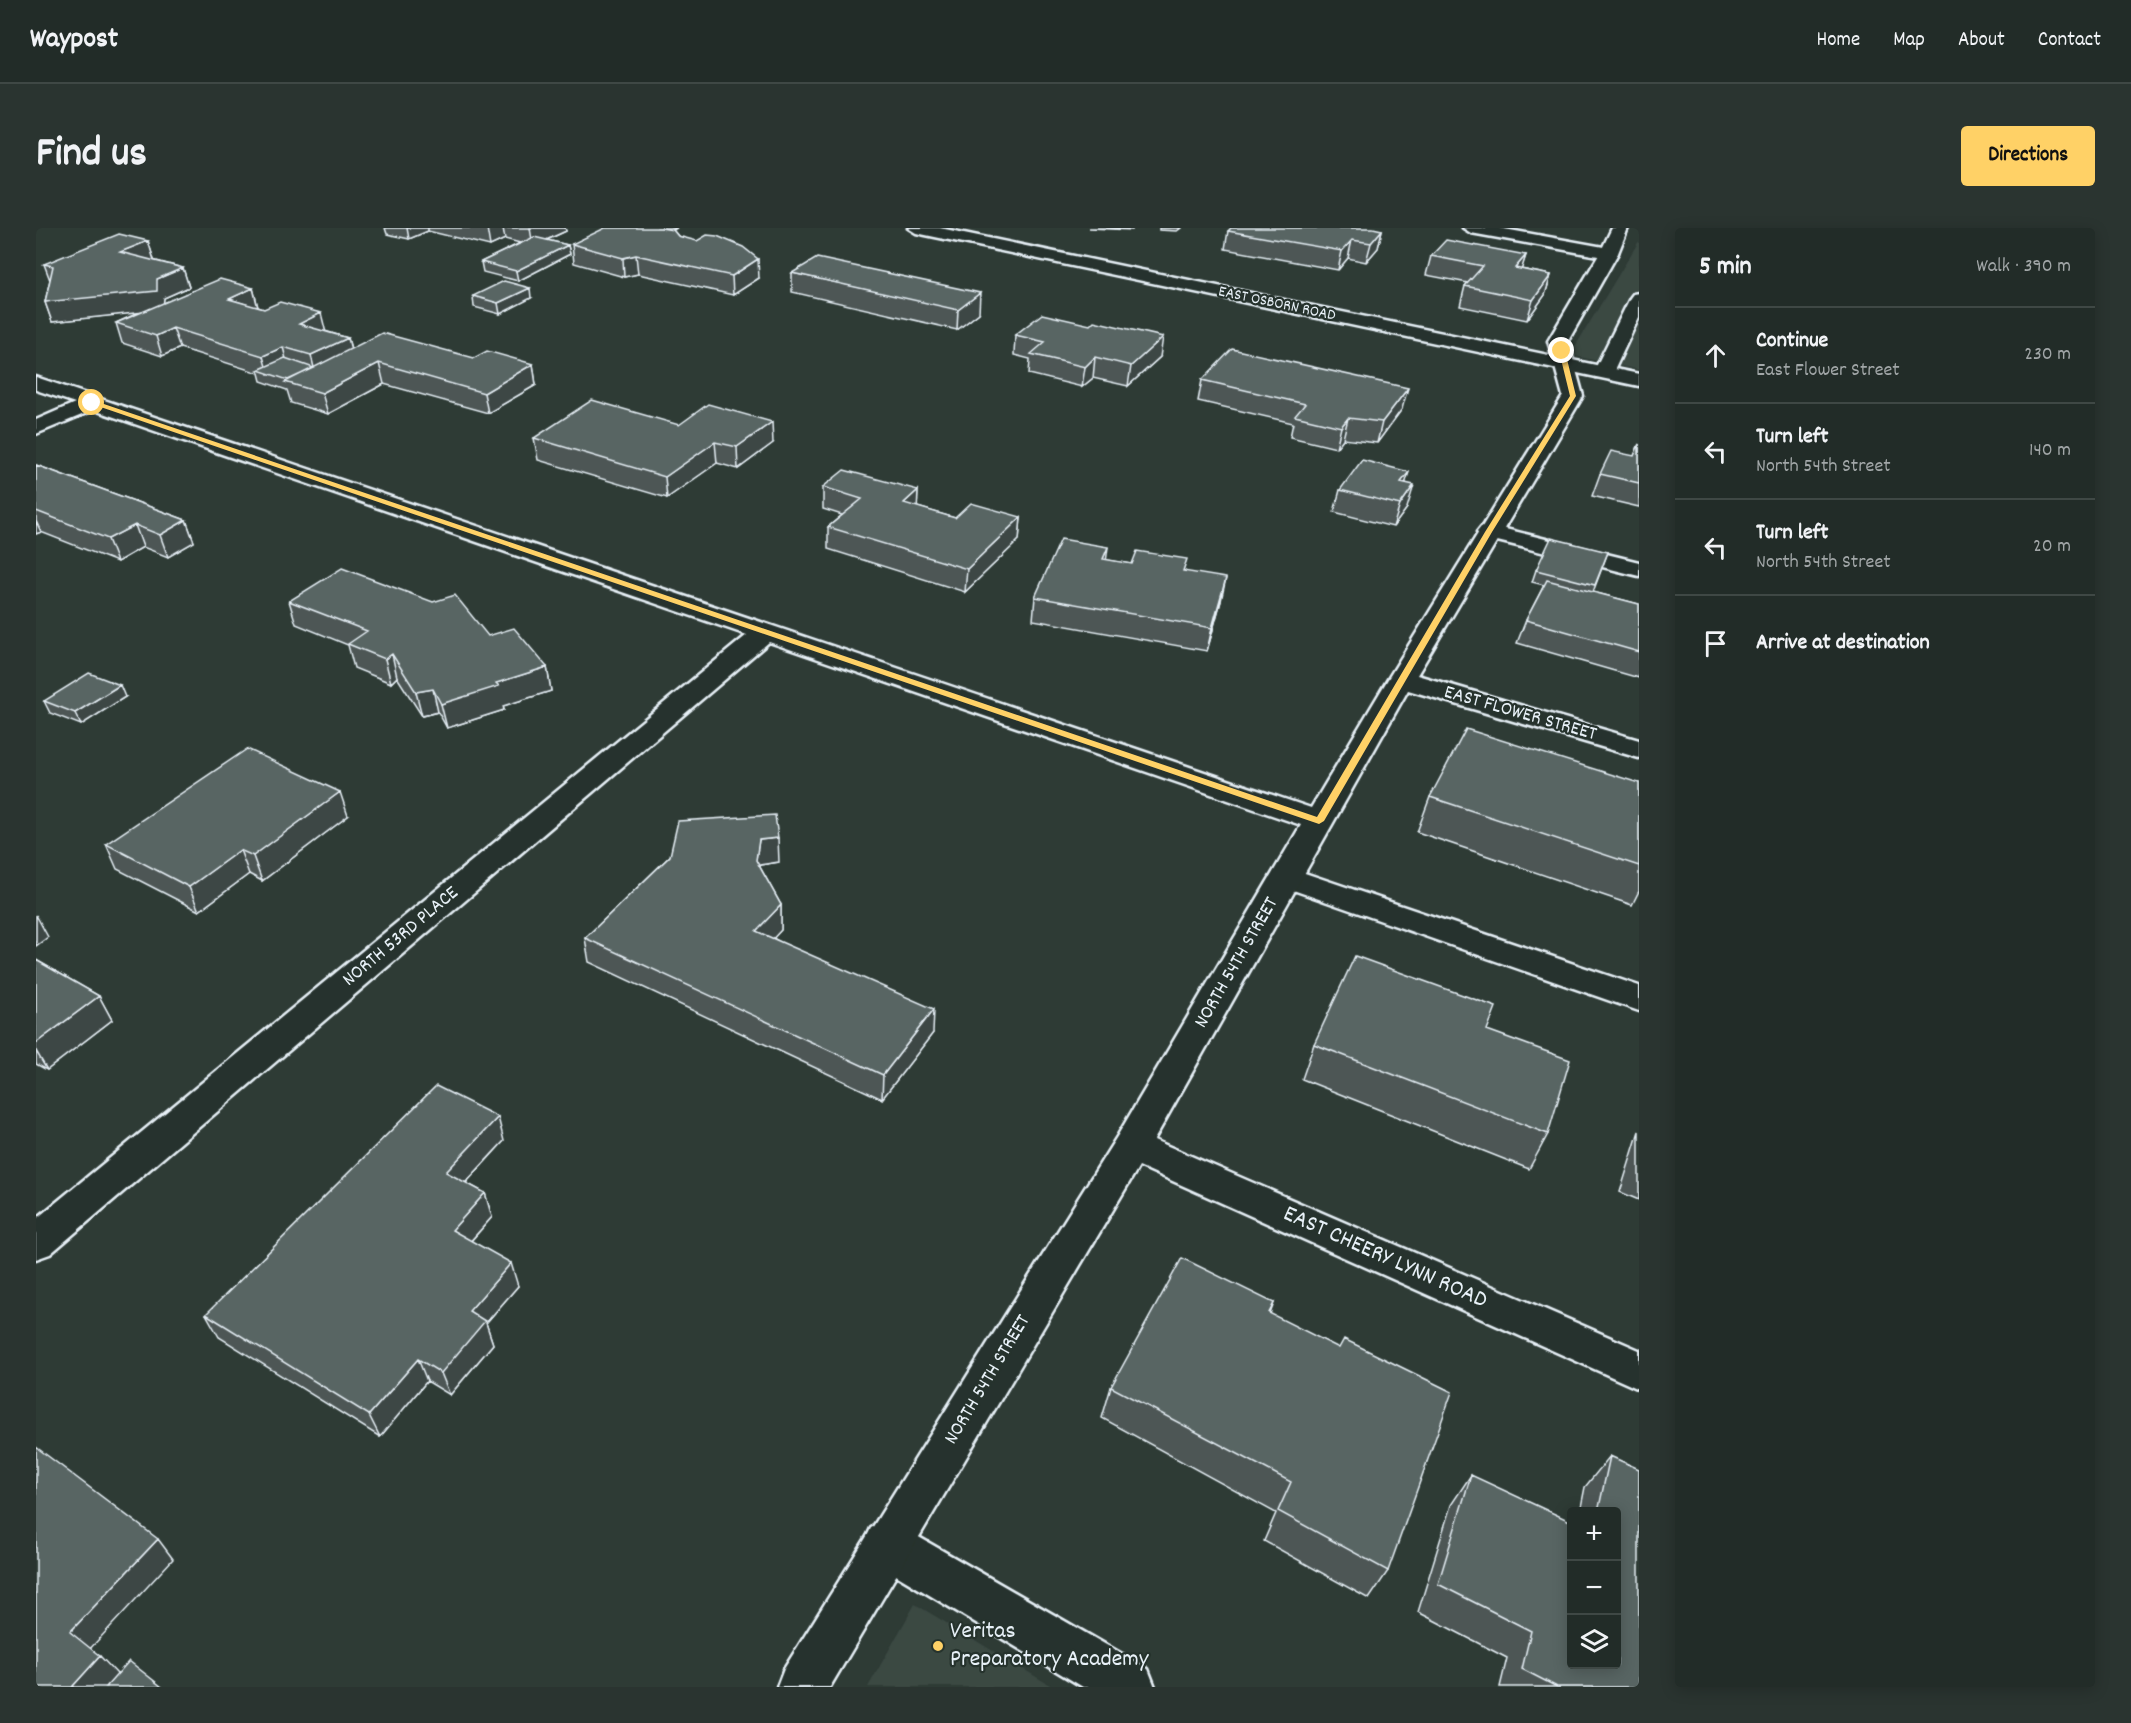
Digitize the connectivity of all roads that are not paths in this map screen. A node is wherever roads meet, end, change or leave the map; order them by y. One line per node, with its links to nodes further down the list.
1 (916, 228): 5 (street, EAST OSBORN ROAD)
2 (1471, 228): 3 (street)
3 (1615, 241): 5 (street, NORTH 54TH STREET)
4 (1639, 298): 6 (street)
5 (1566, 364): 6 (street, EAST OSBORN ROAD); 11 (street, NORTH 54TH STREET)
6 (1603, 373): 7 (street, EAST OSBORN ROAD)
7 (1639, 380)
8 (36, 383): 9 (street)
9 (92, 403): 10 (street); 13 (street)
10 (36, 428)
11 (1489, 532): 12 (street); 14 (street, NORTH 54TH STREET)
12 (1639, 569)
13 (766, 632): 16 (street); 20 (street, NORTH 53RD PLACE)
14 (1401, 680): 15 (street, EAST FLOWER STREET); 16 (street, NORTH 54TH STREET)
15 (1639, 749)
16 (1319, 821): 17 (street, NORTH 54TH STREET)
17 (1287, 877): 18 (street); 19 (street, NORTH 54TH STREET)
18 (1639, 999)
19 (1131, 1146): 21 (street, EAST CHEERY LYNN ROAD); 22 (street, NORTH 54TH STREET)
20 (36, 1242)
21 (1639, 1370)
22 (887, 1544): 23 (street, NORTH 54TH STREET); 24 (street)
23 (802, 1687)
24 (1130, 1687)

